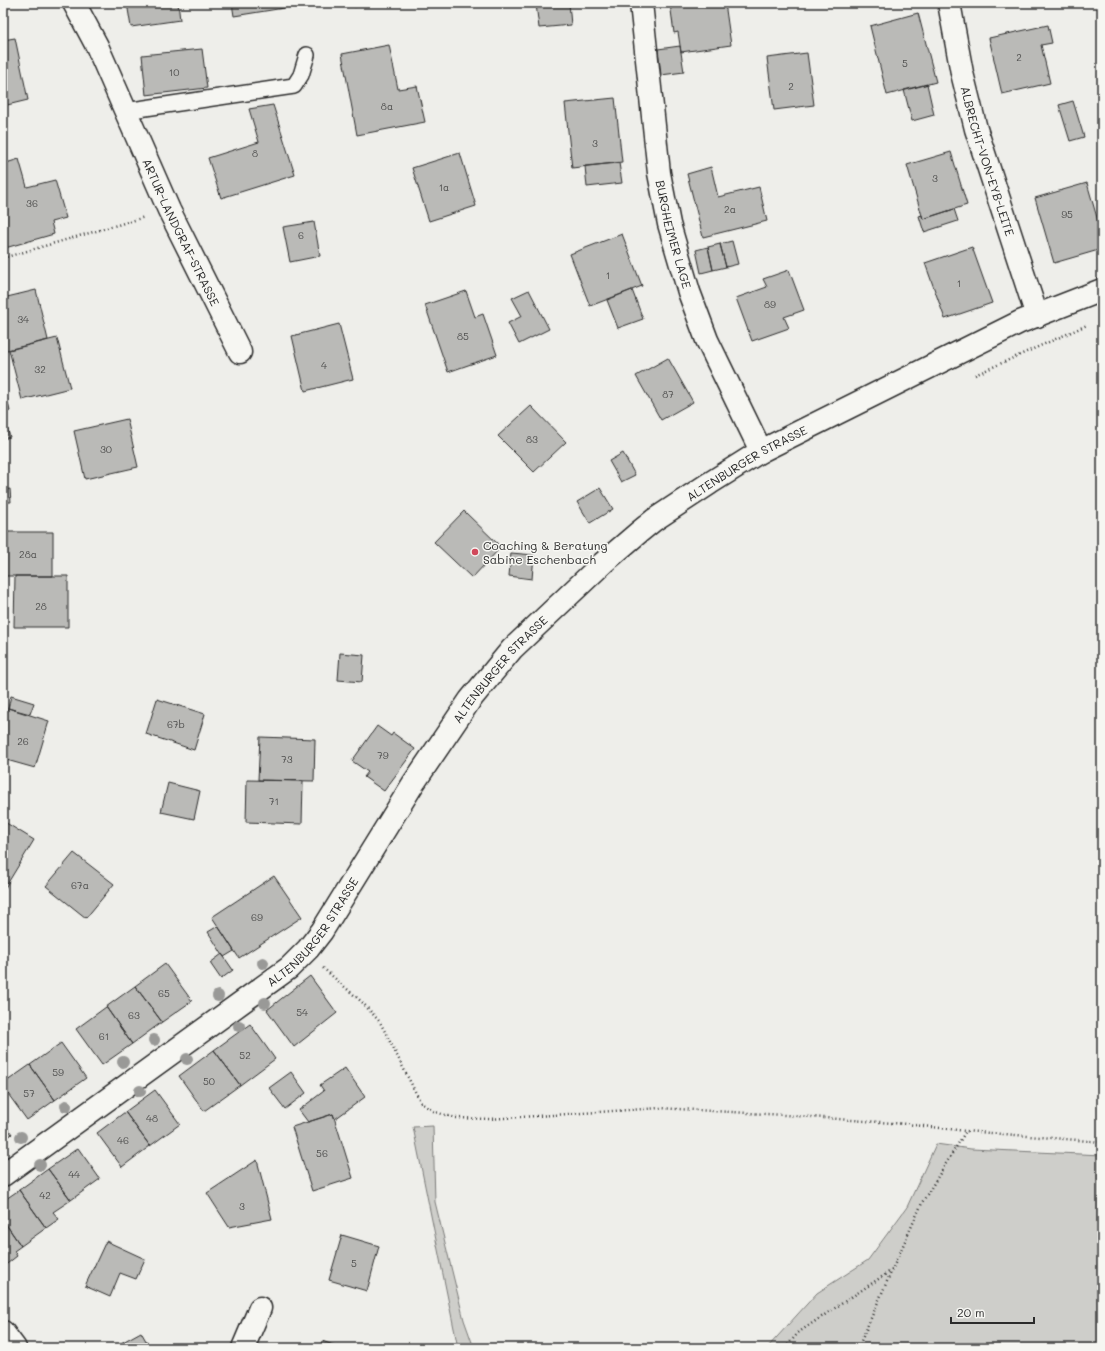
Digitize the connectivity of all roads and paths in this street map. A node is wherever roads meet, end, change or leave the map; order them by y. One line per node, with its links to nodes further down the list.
1 (74, 3): 5 (street, ARTUR-LANDGRAF-STRASSE)
2 (641, 3): 11 (street, BURGHEIMER LAGE)
3 (949, 3): 9 (street, ALBRECHT-VON-EYB-LEITE)
4 (307, 55): 5 (lane)
5 (125, 110): 10 (street, ARTUR-LANDGRAF-STRASSE)
6 (125, 224): 7 (path)
7 (3, 258)
8 (1102, 290): 9 (street, ALTENBURGER STRASSE)
9 (1037, 316): 11 (street, ALTENBURGER STRASSE)
10 (240, 352)
11 (761, 451): 12 (street, ALTENBURGER STRASSE)
12 (308, 949): 13 (path); 15 (street, ALTENBURGER STRASSE)
13 (966, 1131): 14 (path); 16 (path)
14 (1102, 1142)
15 (3, 1175)
16 (892, 1270): 21 (path); 22 (path)
17 (260, 1308): 20 (street)
18 (3, 1332): 19 (street)
19 (15, 1348)
20 (243, 1348)
21 (785, 1348)
22 (858, 1348)

